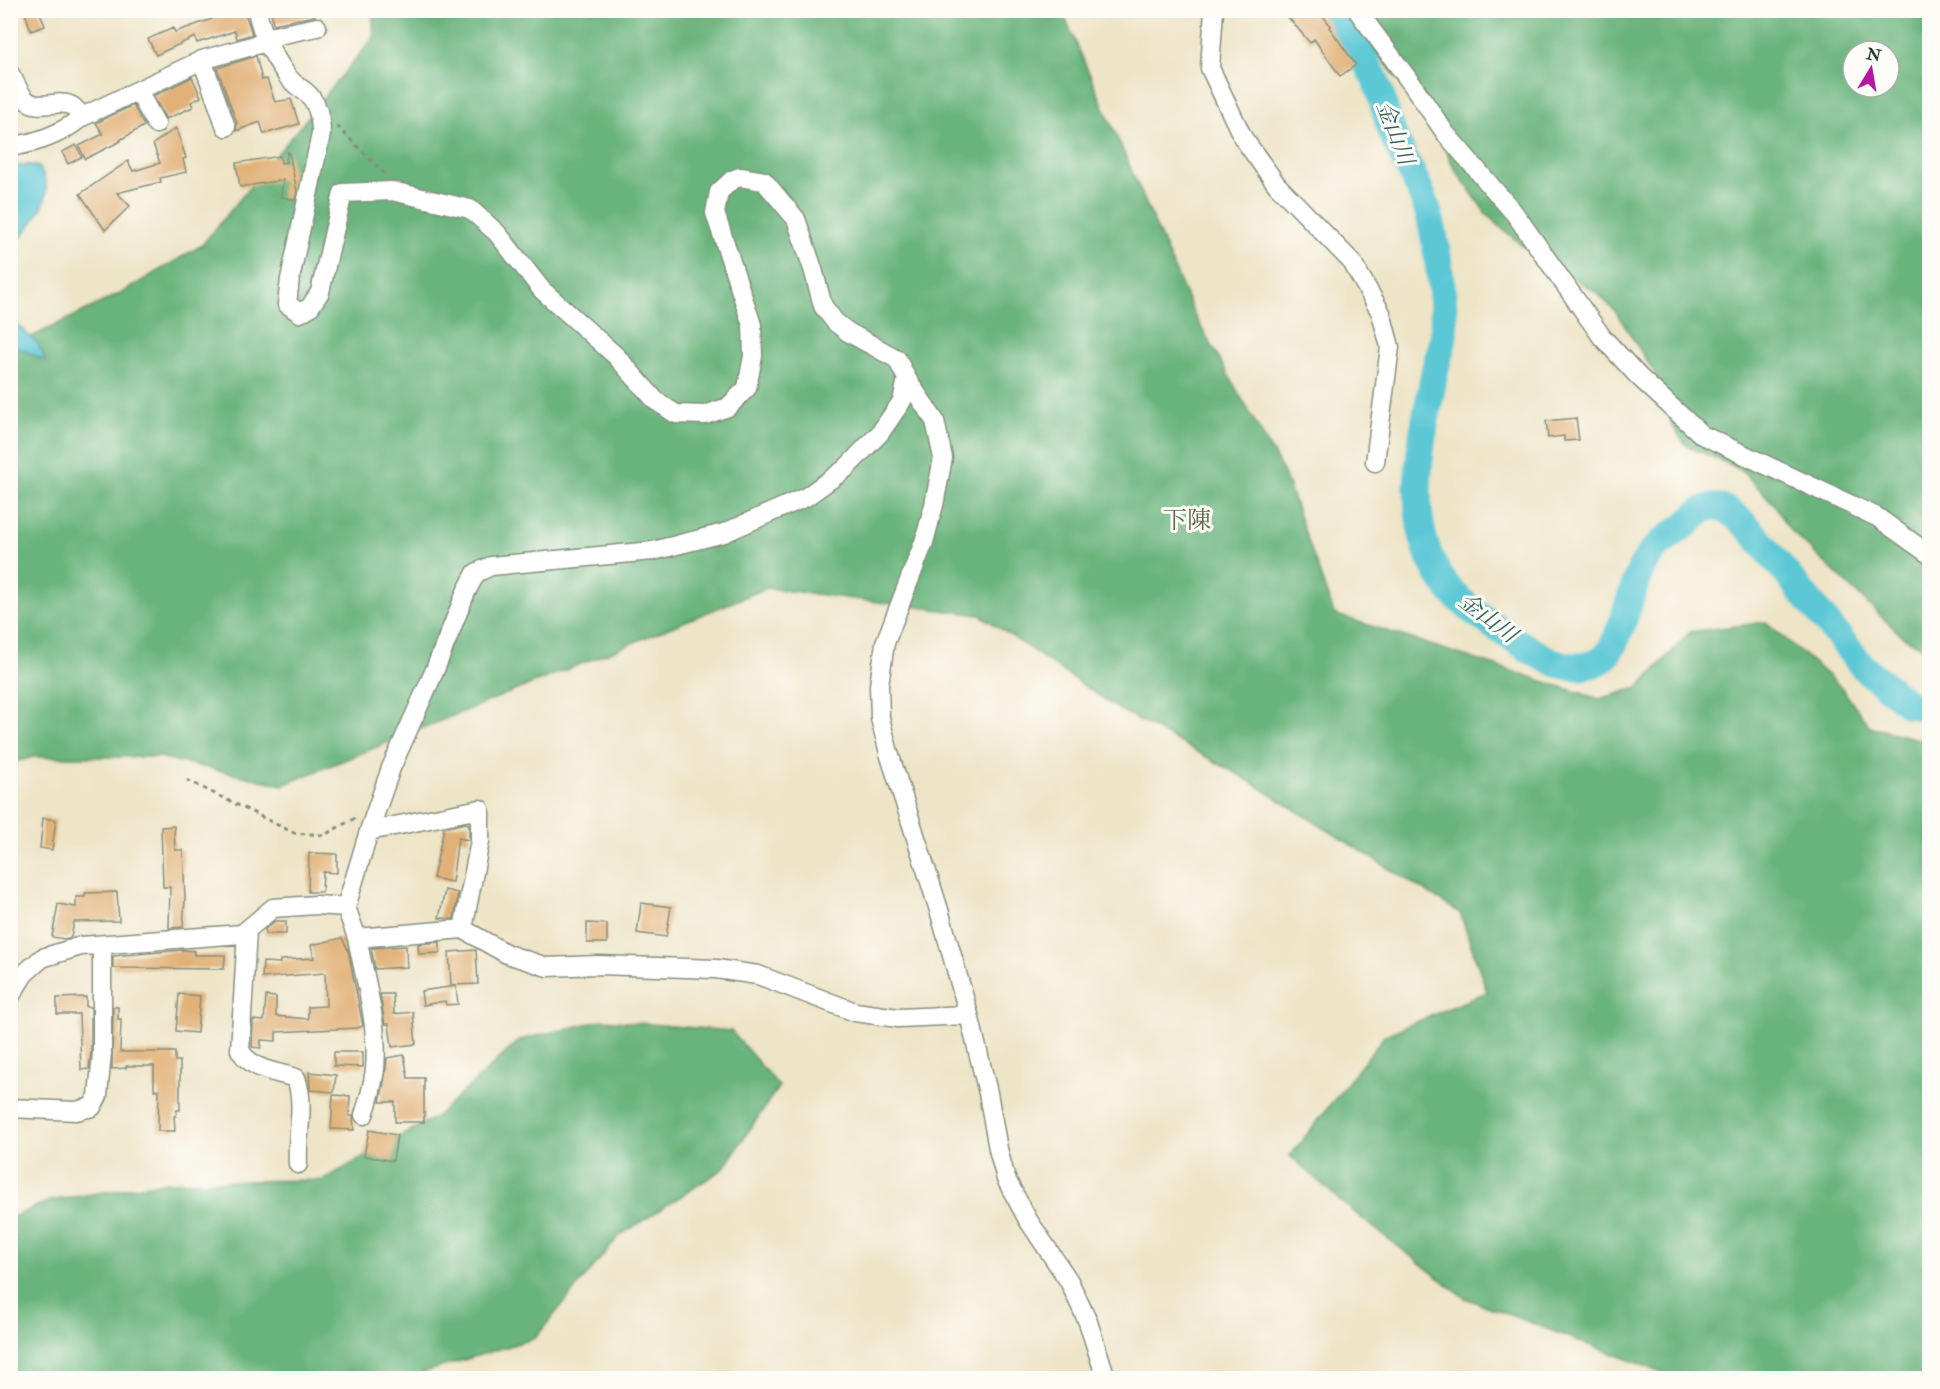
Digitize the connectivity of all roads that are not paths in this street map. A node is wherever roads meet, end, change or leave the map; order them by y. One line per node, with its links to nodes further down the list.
1 (257, 10): 5 (street)
2 (1214, 10): 14 (street)
3 (1357, 10): 15 (street)
4 (317, 27): 5 (street)
5 (265, 40): 6 (street); 13 (street)
6 (202, 60): 8 (street); 11 (street)
7 (10, 74): 9 (street)
8 (138, 92): 9 (street); 10 (street)
9 (82, 117): 12 (street)
10 (156, 124)
11 (226, 127)
12 (10, 147)
13 (907, 379): 16 (street); 23 (street)
14 (1375, 462)
15 (1929, 555)
16 (364, 823): 17 (street); 18 (street)
17 (346, 907): 19 (street); 20 (street)
18 (463, 928): 20 (street); 23 (street)
19 (247, 931): 21 (street); 26 (street)
20 (357, 938): 25 (street)
21 (102, 945): 22 (street); 24 (street)
22 (10, 997)
23 (969, 1015): 27 (street)
24 (10, 1108)
25 (364, 1115)
26 (298, 1164)
27 (1106, 1378)

